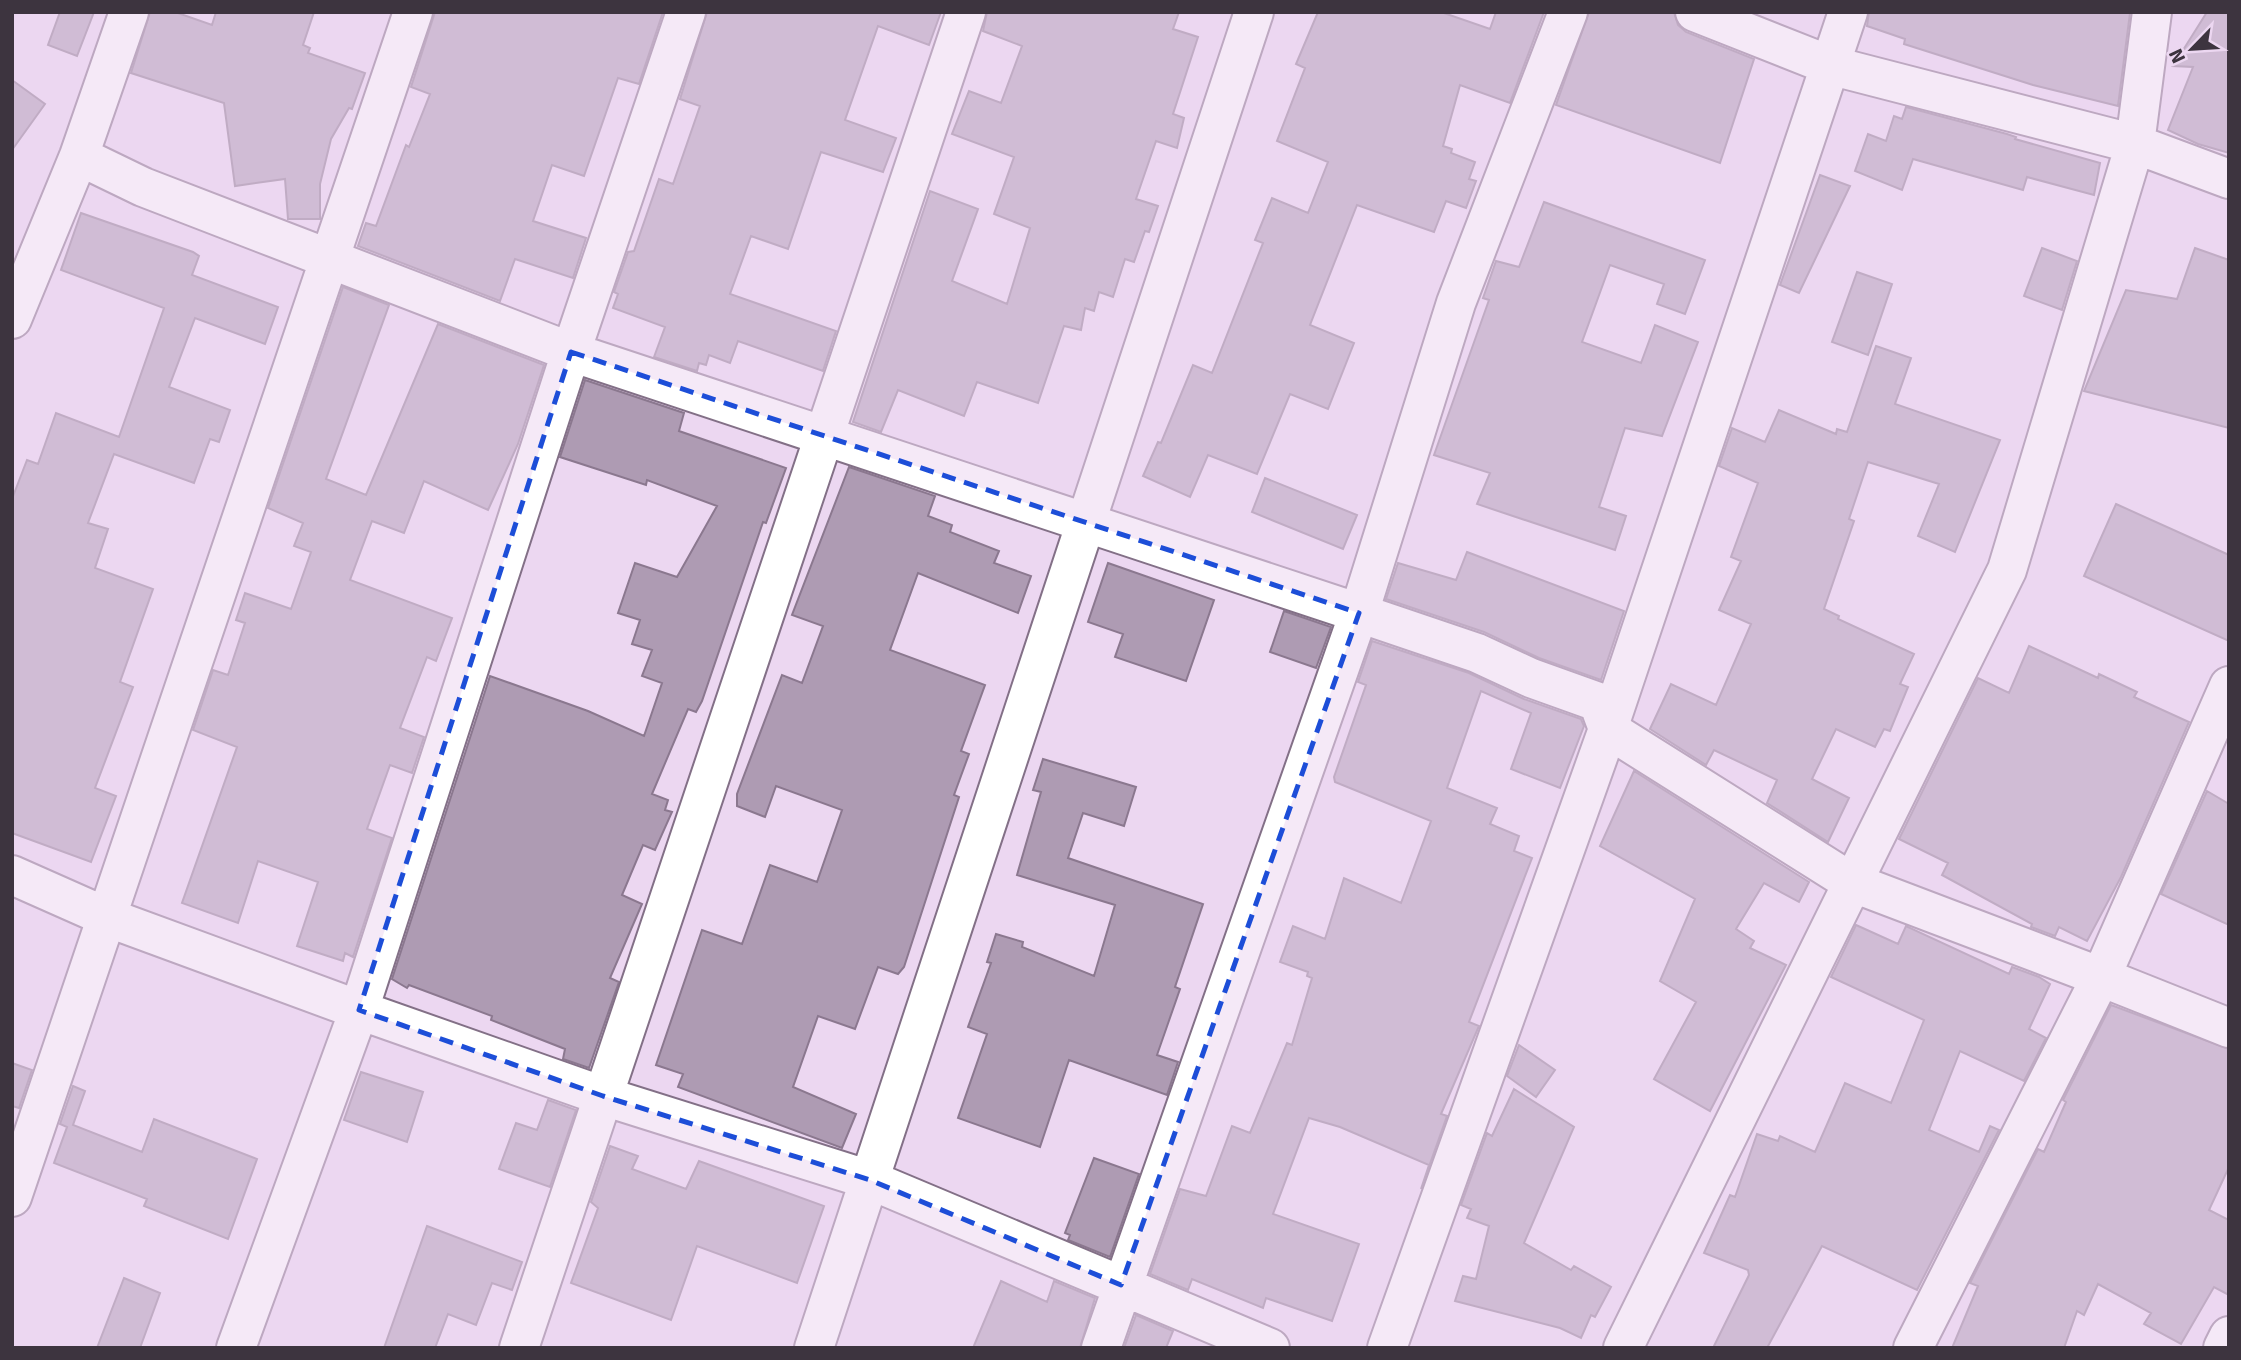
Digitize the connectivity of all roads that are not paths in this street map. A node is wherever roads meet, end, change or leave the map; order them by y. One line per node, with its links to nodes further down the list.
1 (129, 12): 12 (street)
2 (413, 12): 14 (street)
3 (686, 12): 16 (street)
4 (965, 12): 17 (street)
5 (1254, 12): 18 (street)
6 (1568, 12): 19 (street)
7 (1695, 12): 10 (street)
8 (1848, 12): 10 (street)
9 (2152, 12): 11 (street)
10 (1829, 65): 11 (street); 21 (street)
11 (2135, 144): 13 (street); 23 (street)
12 (79, 156): 14 (street); 15 (street)
13 (2229, 179)
14 (329, 258): 16 (street); 24 (street)
15 (12, 319)
16 (571, 352): 17 (street); 26 (street)
17 (824, 438): 18 (street); 28 (street)
18 (1086, 522): 19 (street); 29 (street)
19 (1359, 613): 21 (street); 31 (street)
20 (2229, 686): 25 (street)
21 (1608, 729): 23 (street); 38 (street)
22 (12, 874): 24 (street)
23 (1851, 882): 25 (street); 39 (street)
24 (109, 918): 26 (street); 30 (street)
25 (2101, 977): 27 (street); 40 (street)
26 (359, 1010): 28 (street); 33 (street)
27 (2229, 1028)
28 (603, 1096): 29 (street); 34 (street)
29 (870, 1180): 31 (street); 35 (street)
30 (12, 1197)
31 (1121, 1285): 36 (street); 37 (street)
32 (2229, 1336): 41 (street)
33 (236, 1348)
34 (520, 1348)
35 (814, 1348)
36 (1101, 1348)
37 (1270, 1348)
38 (1388, 1348)
39 (1623, 1348)
40 (1913, 1348)
41 (2223, 1348)

